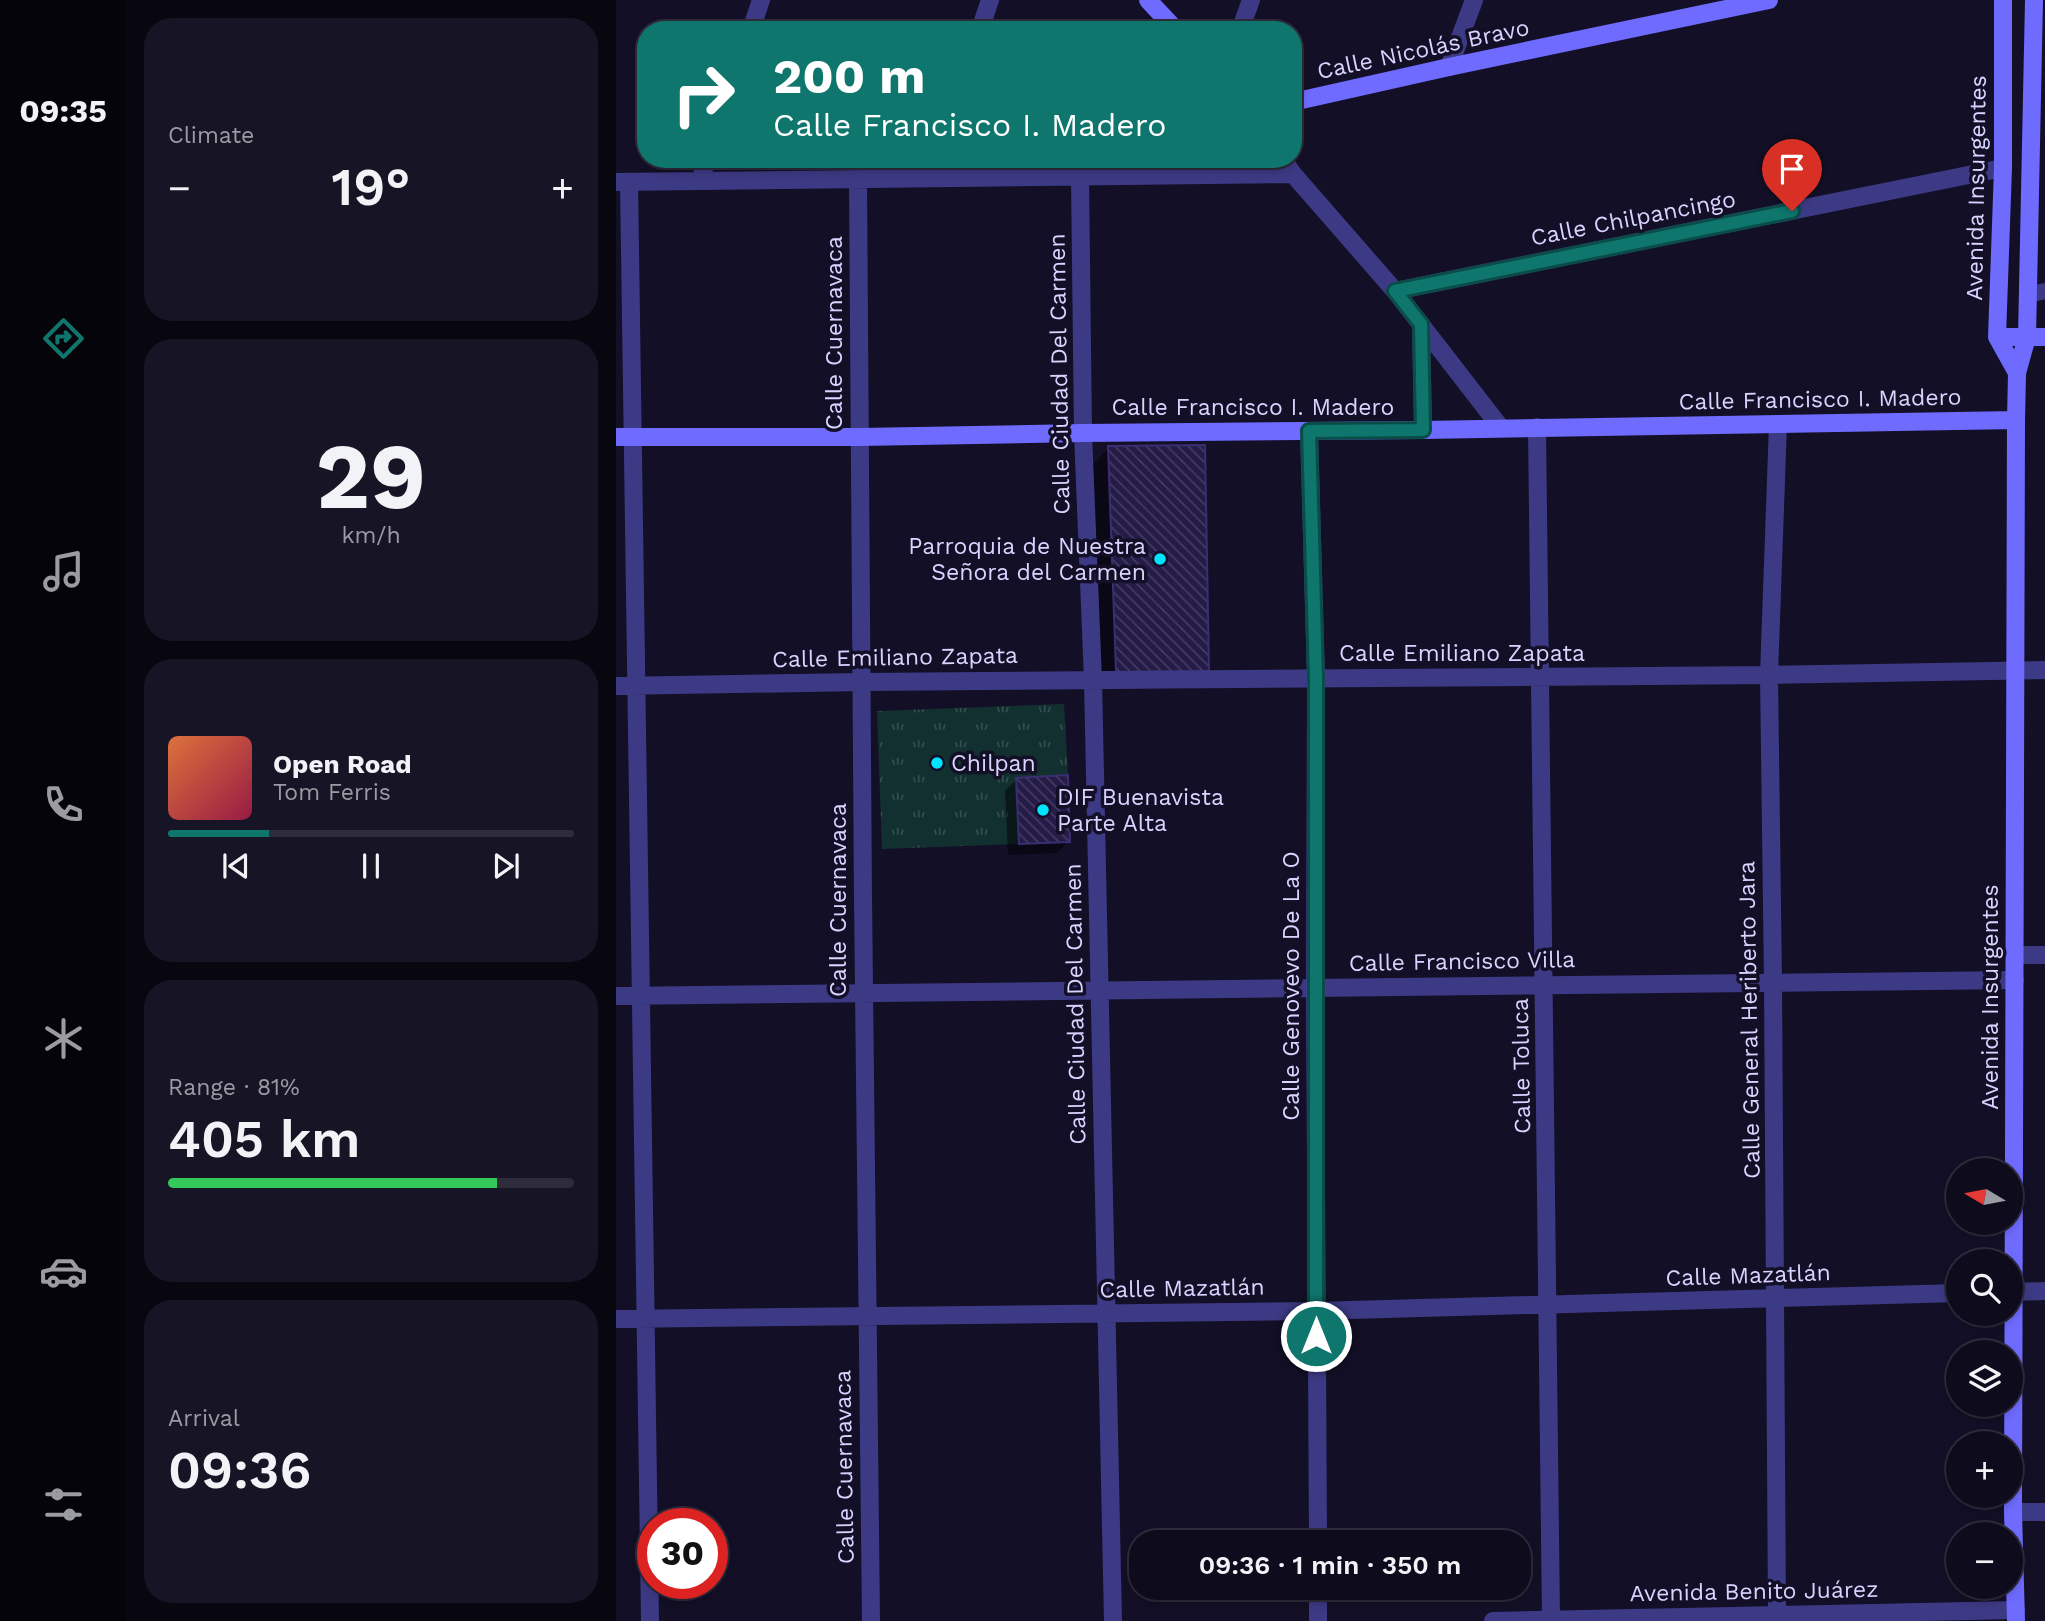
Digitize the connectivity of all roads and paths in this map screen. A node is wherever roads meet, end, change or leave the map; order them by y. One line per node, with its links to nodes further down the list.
1 (761, 0): 10 (street)
2 (990, 0): 11 (street)
3 (1148, 0): 12 (street)
4 (1251, 0): 13 (street)
5 (1474, 0): 14 (street)
6 (1769, 0): 9 (street, Calle Nicolás Bravo)
7 (2003, 0): 20 (street, Avenida Insurgentes)
8 (2034, 0): 27 (street, Avenida Insurgentes)
9 (1716, 6): 14 (street, Calle Nicolás Bravo)
10 (754, 21)
11 (983, 21)
12 (1168, 21)
13 (1243, 21)
14 (1449, 67): 15 (street, Calle Nicolás Bravo)
15 (1302, 100)
16 (704, 168): 24 (street)
17 (932, 168): 22 (street)
18 (1265, 168): 21 (street)
19 (1289, 168): 26 (street)
20 (2003, 169): 26 (street, Calle Chilpancingo); 29 (street, Avenida Insurgentes)
21 (1080, 176): 22 (street); 38 (street, Calle Ciudad Del Carmen)
22 (929, 177): 23 (street)
23 (858, 179): 24 (street); 40 (street, Calle Cuernavaca)
24 (700, 181): 25 (street)
25 (622, 182): 39 (street)
26 (1395, 291): 28 (street)
27 (2036, 293): 30 (street, Avenida Insurgentes)
28 (1421, 324): 35 (street); 36 (street)
29 (1997, 337): 30 (street); 31 (street)
30 (2036, 337): 31 (street, Avenida Insurgentes)
31 (2017, 373): 32 (street, Avenida Insurgentes)
32 (2016, 420): 33 (street, Calle Francisco I. Madero); 41 (street, Avenida Insurgentes)
33 (1778, 424): 34 (street, Calle Francisco I. Madero); 43 (street, Calle General Heriberto Jara)
34 (1537, 427): 35 (street, Calle Francisco I. Madero); 44 (street, Calle Toluca)
35 (1501, 428): 36 (street, Calle Francisco I. Madero)
36 (1423, 430): 37 (street, Calle Francisco I. Madero)
37 (1309, 431): 38 (street, Calle Francisco I. Madero); 45 (street, Calle Genovevo De La O)
38 (1083, 433): 40 (street, Calle Francisco I. Madero); 46 (street, Calle Ciudad Del Carmen)
39 (624, 437): 40 (street, Calle Francisco I. Madero); 49 (street)
40 (860, 437): 47 (street, Calle Cuernavaca)
41 (2015, 670): 42 (street); 43 (street, Calle Emiliano Zapata); 50 (street, Avenida Insurgentes)
42 (2045, 670)
43 (1769, 675): 44 (street, Calle Emiliano Zapata); 53 (street, Calle General Heriberto Jara)
44 (1540, 677): 45 (street, Calle Emiliano Zapata); 54 (street, Calle Toluca)
45 (1316, 678): 46 (street, Calle Emiliano Zapata); 55 (street, Calle Genovevo De La O)
46 (1093, 680): 47 (street, Calle Emiliano Zapata); 56 (street, Calle Ciudad Del Carmen)
47 (862, 681): 49 (street, Calle Emiliano Zapata); 57 (street, Calle Cuernavaca)
48 (616, 686): 49 (street, Calle Emiliano Zapata)
49 (636, 686): 59 (street)
50 (2015, 955): 51 (street); 52 (street, Avenida Insurgentes)
51 (2045, 955)
52 (2015, 979): 53 (street, Calle Francisco Villa); 60 (street, Avenida Insurgentes)
53 (1773, 982): 54 (street, Calle Francisco Villa); 64 (street, Calle General Heriberto Jara)
54 (1544, 985): 55 (street, Calle Francisco Villa); 65 (street, Calle Toluca)
55 (1315, 988): 56 (street, Calle Francisco Villa); 66 (street, Calle Genovevo De La O)
56 (1098, 990): 57 (street, Calle Francisco Villa); 67 (street, Calle Ciudad Del Carmen)
57 (863, 993): 59 (street, Calle Francisco Villa); 68 (street, Calle Cuernavaca)
58 (616, 996): 59 (street, Calle Francisco Villa)
59 (641, 996): 70 (street)
60 (2012, 1249)
61 (2023, 1292): 62 (street)
62 (2045, 1292)
63 (1946, 1293): 64 (street, Calle Mazatlán)
64 (1775, 1299): 65 (street, Calle Mazatlán); 77 (street, Calle General Heriberto Jara)
65 (1547, 1306): 66 (street, Calle Mazatlán); 79 (street, Calle Toluca)
66 (1316, 1311): 67 (street, Calle Mazatlán); 74 (street, Calle Genovevo De La O)
67 (1107, 1313): 68 (street, Calle Mazatlán); 82 (street, Calle Ciudad Del Carmen)
68 (866, 1315): 70 (street, Calle Mazatlán); 81 (street, Calle Cuernavaca)
69 (616, 1319): 70 (street, Calle Mazatlán)
70 (645, 1319): 80 (street)
71 (2012, 1326): 72 (street, Avenida Insurgentes)
72 (2013, 1512): 73 (street); 76 (street, Avenida Insurgentes)
73 (2045, 1512)
74 (1318, 1530)
75 (1318, 1600): 83 (street)
76 (2016, 1615): 77 (street, Avenida Benito Juárez)
77 (1777, 1616): 78 (street, Avenida Benito Juárez)
78 (1657, 1619): 79 (street, Avenida Benito Juárez)
79 (1550, 1620): 84 (street, Avenida Benito Juárez)
80 (650, 1621)
81 (870, 1621)
82 (1113, 1621)
83 (1318, 1621)
84 (1493, 1621)

